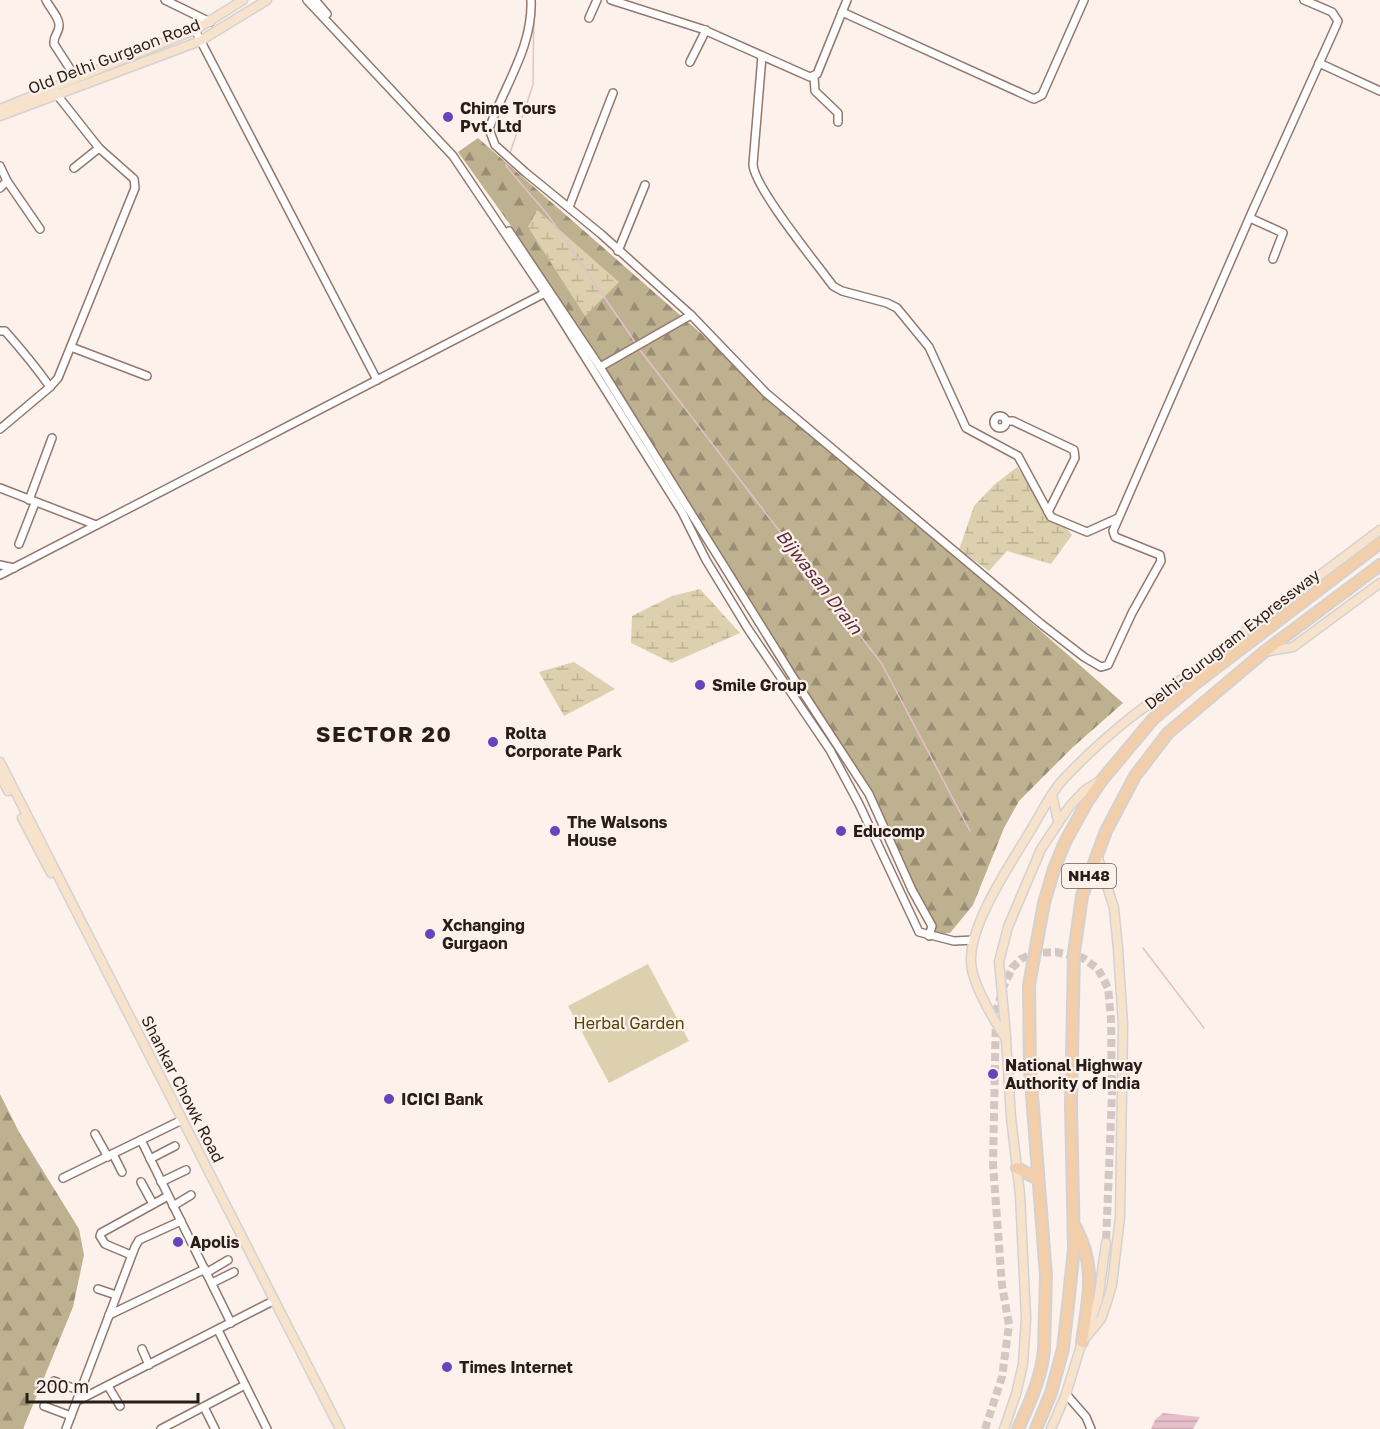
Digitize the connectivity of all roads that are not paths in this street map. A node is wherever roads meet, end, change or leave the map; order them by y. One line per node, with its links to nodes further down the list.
1 (46, 0): 23 (street)
2 (165, 0): 15 (street)
3 (243, 0): 15 (main road, Old Delhi Gurgaon Road)
4 (267, 0): 18 (main road, Old Delhi Gurgaon Road)
5 (307, 0): 41 (street)
6 (315, 0): 41 (street)
7 (531, 0): 36 (street)
8 (597, 0): 14 (street)
9 (611, 0): 17 (street)
10 (847, 0): 13 (street)
11 (1084, 0): 13 (street)
12 (1304, 0): 21 (street)
13 (842, 12): 22 (street)
14 (590, 18)
15 (210, 22): 16 (main road, Old Delhi Gurgaon Road)
16 (195, 30): 18 (street); 23 (main road, Old Delhi Gurgaon Road)
17 (706, 30): 19 (street); 20 (street)
18 (200, 41): 24 (main road, Old Delhi Gurgaon Road); 47 (street)
19 (762, 56): 22 (street); 54 (street)
20 (690, 62)
21 (1319, 63): 25 (street); 37 (street)
22 (814, 77): 29 (street)
23 (76, 78): 24 (main road, Old Delhi Gurgaon Road)
24 (54, 92): 27 (main road, Old Delhi Gurgaon Road); 28 (main road, Old Delhi Gurgaon Road); 30 (street)
25 (1380, 92)
26 (613, 93): 36 (street)
27 (0, 109)
28 (0, 116)
29 (838, 122)
30 (99, 148): 32 (street); 44 (street)
31 (0, 166): 33 (street)
32 (74, 168)
33 (7, 182): 35 (street); 38 (street)
34 (645, 184): 39 (street)
35 (0, 188)
36 (569, 207): 39 (street)
37 (1250, 218): 40 (street); 55 (street)
38 (40, 230)
39 (618, 251): 42 (street)
40 (1273, 259)
41 (547, 292): 45 (street); 47 (street); 72 (street)
42 (691, 315): 45 (street); 55 (street)
43 (0, 331): 48 (street)
44 (71, 347): 46 (street); 48 (street)
45 (600, 367): 72 (street)
46 (147, 376)
47 (377, 380): 56 (street)
48 (50, 387): 50 (street)
49 (1006, 421): 54 (street)
50 (0, 429)
51 (52, 438): 53 (street)
52 (0, 488): 53 (street)
53 (32, 501): 56 (street); 59 (street)
54 (1048, 512): 55 (street)
55 (1119, 518)
56 (96, 525): 62 (street)
57 (1380, 530): 69 (main road)
58 (1380, 543): 68 (highway, Delhi-Gurugram Expressway / NH48)
59 (19, 544)
60 (0, 565): 62 (street)
61 (1380, 565): 65 (highway, Delhi-Gurugram Expressway / NH48)
62 (14, 568): 63 (street)
63 (0, 575)
64 (1380, 583): 65 (main road)
65 (1264, 652): 71 (highway, Delhi-Gurugram Expressway / NH48)
66 (0, 762): 75 (main road, Shankar Chowk Road)
67 (0, 775): 75 (main road, Shankar Chowk Road)
68 (1102, 780): 70 (main road); 87 (highway, Delhi-Gurugram Expressway / NH48)
69 (1052, 795): 70 (main road); 73 (main road)
70 (1058, 821): 74 (main road)
71 (1097, 855): 95 (highway, Delhi-Gurugram Expressway / NH48); 108 (main road)
72 (929, 936): 73 (street)
73 (974, 940): 74 (main road)
74 (1006, 1039): 83 (main road)
75 (181, 1121): 77 (street); 104 (main road, Shankar Chowk Road); 126 (main road, Shankar Chowk Road)
76 (95, 1134): 80 (street)
77 (141, 1140): 80 (street); 81 (street)
78 (175, 1146): 81 (street)
79 (93, 1155): 82 (street)
80 (111, 1156): 82 (street); 85 (street)
81 (150, 1159): 89 (street)
82 (96, 1162): 86 (street)
83 (1017, 1168): 87 (highway); 127 (main road)
84 (186, 1170): 89 (street)
85 (122, 1172)
86 (63, 1178)
87 (1038, 1179): 128 (highway, Delhi-Gurugram Expressway / NH48)
88 (141, 1182): 92 (street)
89 (161, 1182): 91 (street)
90 (191, 1195): 93 (street)
91 (168, 1196): 92 (street); 93 (street)
92 (153, 1204): 97 (street)
93 (173, 1206): 94 (street)
94 (181, 1221): 97 (street); 99 (street)
95 (1074, 1225): 108 (highway); 129 (highway, Delhi-Gurugram Expressway / NH48)
96 (1106, 1243): 108 (main road)
97 (131, 1255): 103 (street)
98 (228, 1260): 99 (street)
99 (206, 1271): 101 (street); 105 (street)
100 (234, 1272): 101 (street)
101 (212, 1283): 106 (street)
102 (98, 1289): 103 (street)
103 (116, 1295): 105 (street)
104 (269, 1303): 106 (street); 125 (main road, Shankar Chowk Road)
105 (109, 1315): 114 (street)
106 (231, 1323): 107 (street)
107 (218, 1330): 110 (street); 112 (street)
108 (1082, 1342): 115 (main road)
109 (142, 1349): 110 (street)
110 (149, 1365): 113 (street)
111 (54, 1382): 114 (street)
112 (245, 1385): 119 (street); 124 (street)
113 (108, 1386): 116 (street); 118 (street)
114 (81, 1391): 116 (street)
115 (1066, 1394): 130 (main road); 131 (street)
116 (77, 1401): 120 (street)
117 (44, 1406): 120 (street)
118 (120, 1406)
119 (204, 1407): 122 (street); 123 (street)
120 (71, 1416): 121 (street)
121 (66, 1429)
122 (161, 1429)
123 (215, 1429)
124 (267, 1429)
125 (334, 1429)
126 (340, 1429)
127 (1004, 1429)
128 (1018, 1429)
129 (1036, 1429)
130 (1051, 1429)
131 (1091, 1429)

